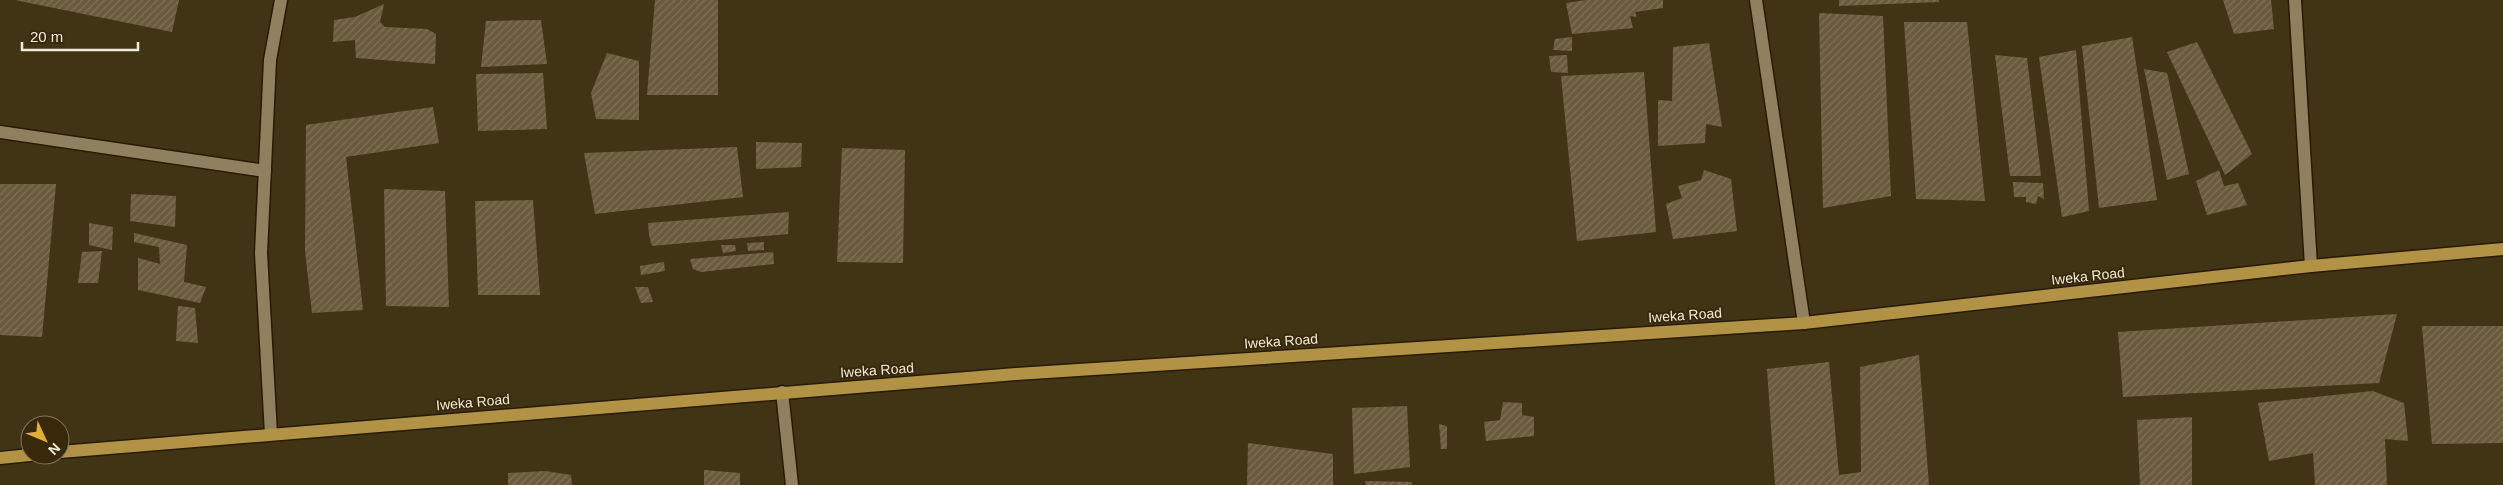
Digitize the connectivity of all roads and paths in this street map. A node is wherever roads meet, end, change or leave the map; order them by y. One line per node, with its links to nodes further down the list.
1 (281, 0): 5 (street)
2 (1756, 0): 8 (street)
3 (2296, 0): 7 (street)
4 (0, 132): 5 (street)
5 (265, 171): 10 (street)
6 (2503, 249): 7 (main road, Iweka Road)
7 (2311, 266): 8 (main road, Iweka Road)
8 (1804, 322): 9 (main road, Iweka Road)
9 (782, 392): 10 (main road, Iweka Road); 14 (street)
10 (271, 434): 11 (main road, Iweka Road)
11 (70, 451)
12 (20, 456): 13 (main road)
13 (0, 458)
14 (792, 485)

